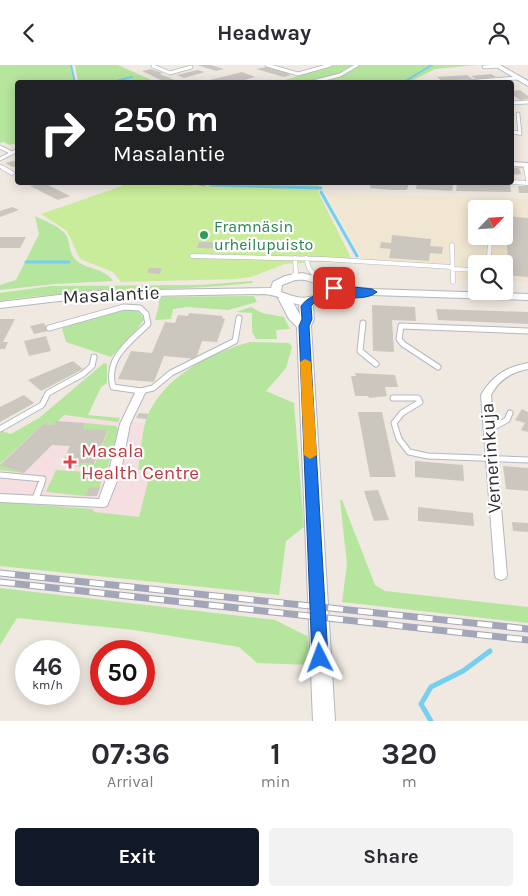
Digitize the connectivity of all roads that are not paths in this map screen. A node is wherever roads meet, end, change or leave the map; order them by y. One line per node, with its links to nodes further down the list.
1 (154, 65): 6 (lane)
2 (267, 65): 3 (lane)
3 (330, 65)
4 (356, 65): 9 (lane)
5 (497, 66): 7 (lane); 8 (street)
6 (191, 67)
7 (484, 67)
8 (518, 78): 10 (lane); 11 (street)
9 (321, 80)
10 (496, 80)
11 (528, 84)
12 (514, 101): 14 (lane)
13 (528, 102): 14 (lane)
14 (517, 103)
15 (518, 113): 16 (lane)
16 (514, 132)
17 (0, 147): 19 (lane)
18 (15, 152): 19 (lane)
19 (12, 153): 20 (lane)
20 (0, 159)
21 (514, 164): 22 (street)
22 (527, 165): 25 (lane)
23 (0, 166): 24 (lane)
24 (12, 173)
25 (528, 181): 26 (lane)
26 (514, 182)
27 (452, 245): 31 (lane)
28 (192, 256): 29 (lane)
29 (295, 258): 30 (lane); 33 (lane)
30 (306, 258): 31 (lane); 36 (lane)
31 (452, 268): 32 (lane); 34 (lane)
32 (468, 269)
33 (287, 279): 35 (street, Masalantie); 36 (street, Masalantie); 37 (street)
34 (453, 282)
35 (223, 290): 37 (street, Masalantie); 39 (street, Masalantie)
36 (319, 291): 37 (street, Masalantie); 38 (street); 42 (main road)
37 (280, 296): 42 (main road)
38 (528, 297)
39 (0, 305)
40 (239, 318): 49 (lane)
41 (362, 323): 46 (lane)
42 (304, 326): 60 (main road)
43 (49, 328): 49 (lane)
44 (528, 331): 48 (lane)
45 (94, 357): 52 (lane)
46 (376, 364)
47 (528, 366): 53 (street, Vernerinkuja)
48 (438, 367)
49 (141, 391): 58 (street)
50 (393, 398): 54 (lane)
51 (510, 413): 53 (lane)
52 (0, 429)
53 (488, 430): 54 (street, Vernerinkuja)
54 (490, 458): 55 (lane); 59 (street, Vernerinkuja)
55 (528, 460)
56 (0, 475): 58 (lane)
57 (0, 498): 58 (street)
58 (35, 500)
59 (501, 575)
60 (324, 721)

